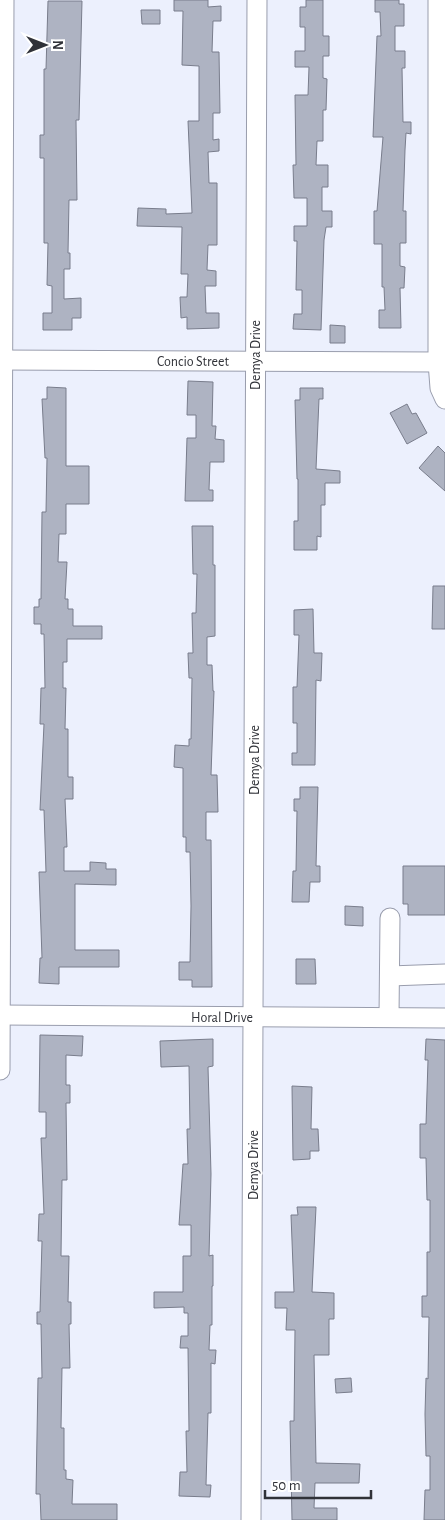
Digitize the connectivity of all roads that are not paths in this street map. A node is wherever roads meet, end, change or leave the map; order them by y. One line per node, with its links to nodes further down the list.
1 (4, 0): 4 (street)
2 (257, 0): 5 (street, Demya Drive)
3 (438, 0): 6 (street)
4 (0, 360): 5 (street, Concio Street); 11 (street)
5 (255, 362): 6 (street, Concio Street); 12 (street, Demya Drive)
6 (438, 362): 7 (street)
7 (445, 399)
8 (390, 918): 10 (street)
9 (445, 974): 10 (street)
10 (390, 976): 13 (street)
11 (0, 1015): 12 (street, Horal Drive); 15 (street)
12 (253, 1017): 13 (street, Horal Drive); 16 (street, Demya Drive)
13 (389, 1018): 14 (street, Horal Drive)
14 (445, 1018)
15 (0, 1070)
16 (251, 1520)

